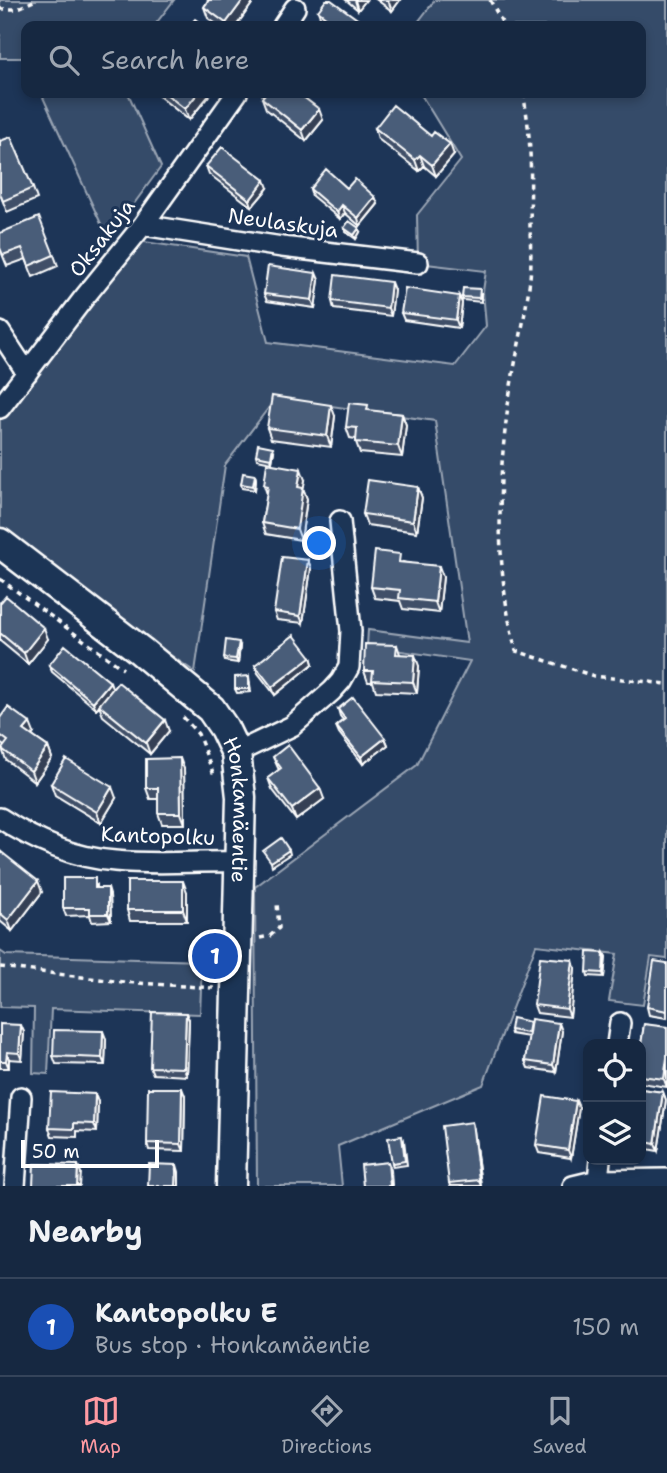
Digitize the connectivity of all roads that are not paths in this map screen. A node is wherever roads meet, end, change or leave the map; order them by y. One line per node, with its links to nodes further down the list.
1 (295, 8): 2 (street)
2 (286, 21)
3 (233, 98): 4 (street, Oksakuja)
4 (143, 225): 5 (street, Neulaskuja); 7 (street, Oksakuja)
5 (418, 263)
6 (0, 332): 7 (street)
7 (27, 373): 8 (street, Oksakuja)
8 (0, 408)
9 (340, 521): 11 (street)
10 (0, 543): 11 (street, Honkamäentie)
11 (236, 753): 13 (street, Honkamäentie)
12 (0, 818): 13 (street, Kantopolku)
13 (238, 862): 21 (street, Honkamäentie)
14 (620, 1023): 15 (street)
15 (618, 1039)
16 (21, 1097): 20 (street)
17 (600, 1165): 19 (street)
18 (666, 1179): 19 (street)
19 (598, 1180): 22 (street)
20 (15, 1186)
21 (231, 1186)
22 (573, 1186)

